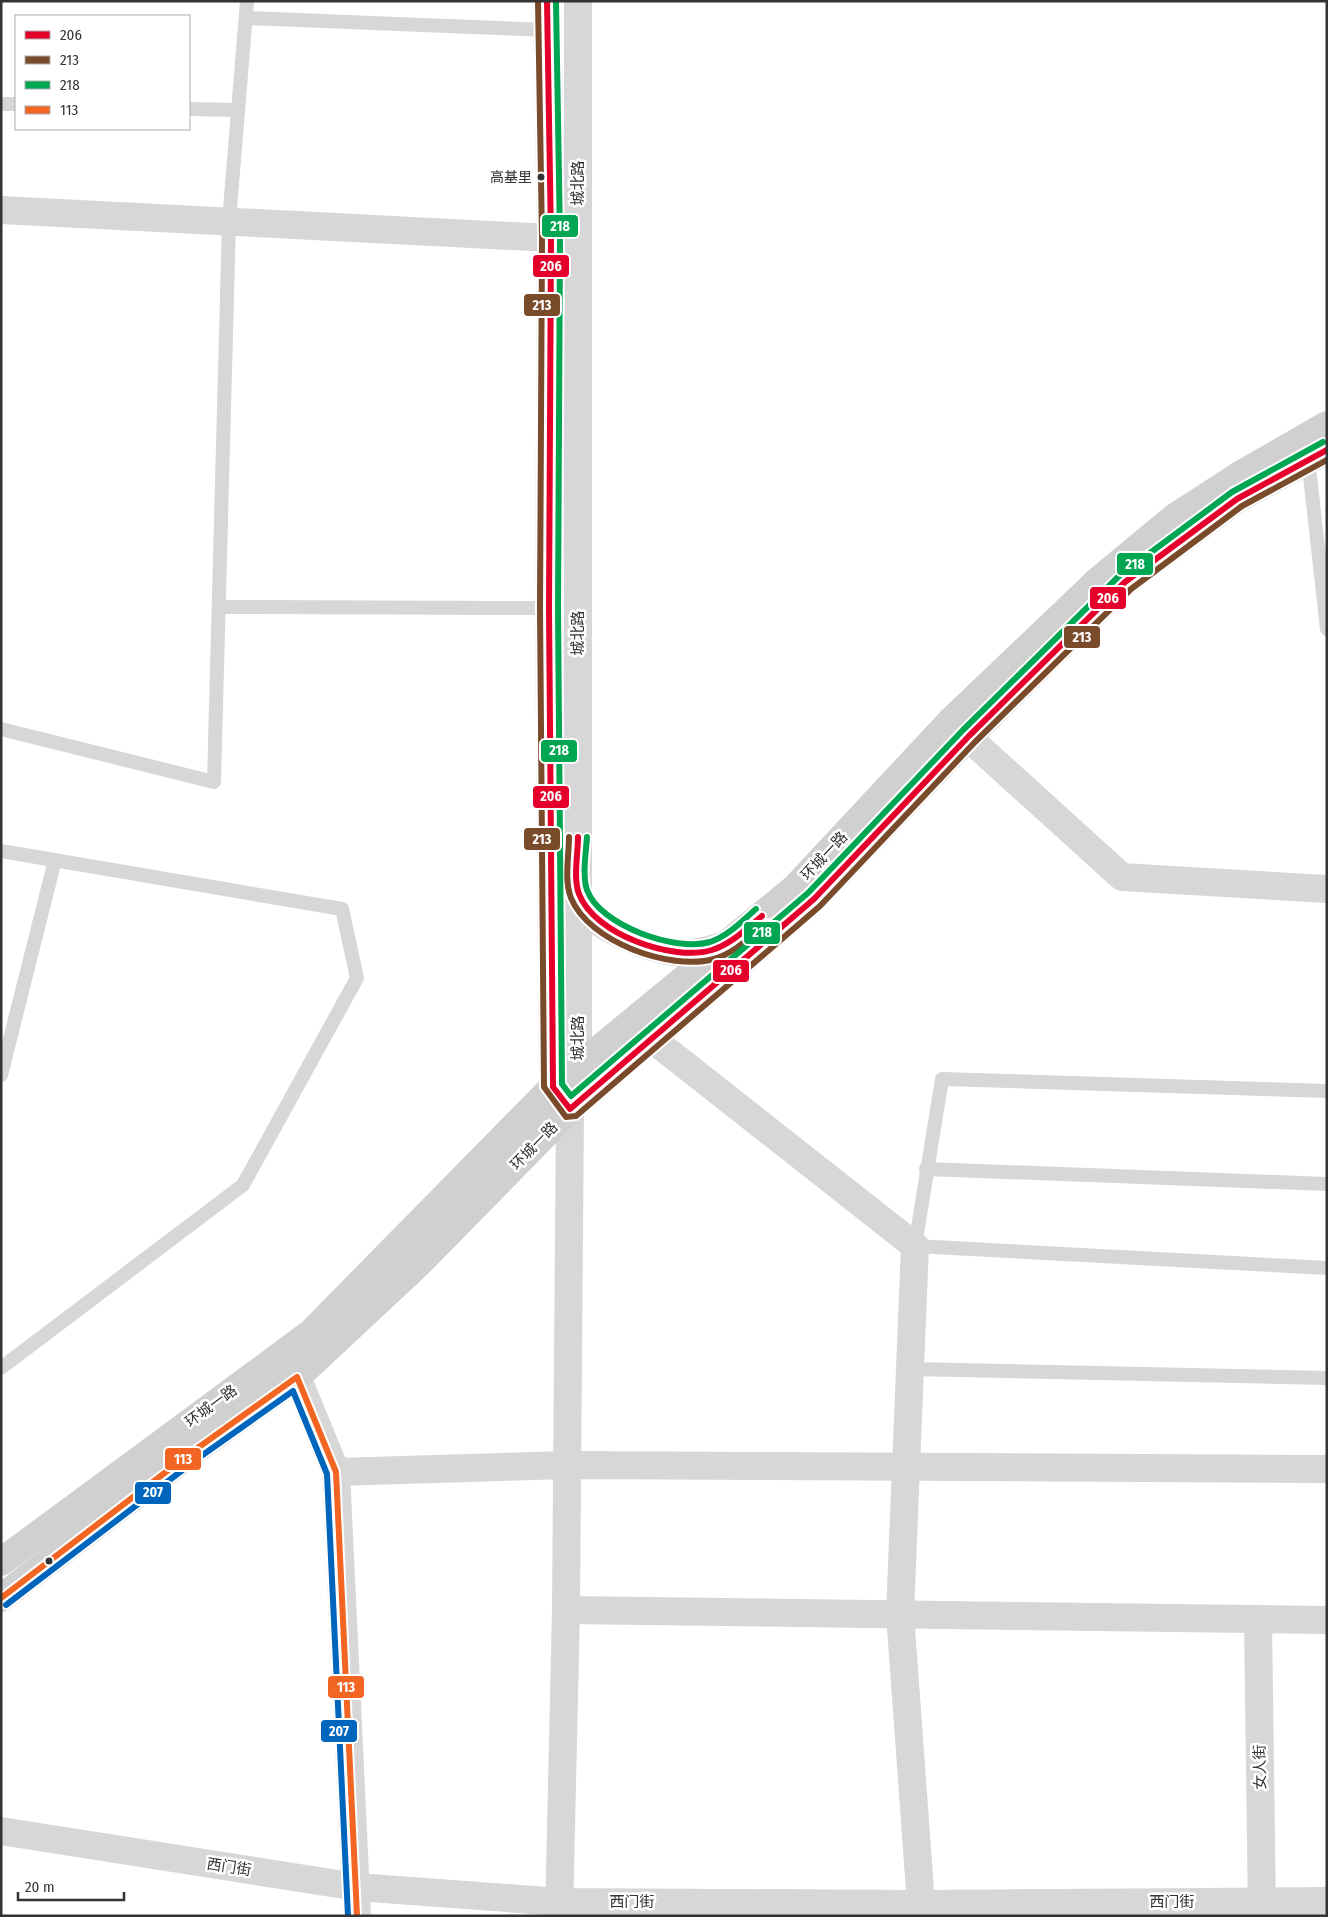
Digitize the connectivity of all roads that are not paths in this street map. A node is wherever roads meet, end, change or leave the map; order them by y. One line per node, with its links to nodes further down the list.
1 (247, 1): 4 (lane)
2 (548, 1): 5 (street, 城北路)
3 (578, 1): 22 (street, 城北路)
4 (246, 18): 5 (lane); 9 (lane)
5 (548, 30): 12 (street, 城北路)
6 (1, 104): 7 (lane)
7 (15, 104)
8 (190, 109): 9 (lane)
9 (236, 110): 11 (lane)
10 (1, 210): 11 (street)
11 (229, 221): 12 (street); 14 (lane)
12 (551, 238): 15 (street, 城北路)
13 (1317, 443): 16 (lane); 18 (main road, 环城一路)
14 (219, 608): 15 (lane); 17 (lane)
15 (549, 608): 28 (street, 城北路)
16 (1327, 629)
17 (1, 729)
18 (960, 729): 21 (street); 23 (main road, 环城一路); 24 (main road, 环城一路)
19 (1, 851): 20 (lane)
20 (55, 860): 25 (lane); 36 (lane)
21 (1327, 889)
22 (578, 893): 23 (street); 26 (street, 城北路)
23 (727, 944): 24 (main road, 环城一路)
24 (642, 1031): 26 (main road, 环城一路); 30 (main road, 环城一路); 33 (street)
25 (4, 1056): 27 (lane)
26 (578, 1067): 28 (main road, 环城一路); 30 (street, 城北路)
27 (1, 1075)
28 (553, 1088): 30 (street); 35 (main road, 环城一路)
29 (1327, 1091): 31 (lane)
30 (570, 1109): 38 (main road, 环城一路); 40 (street, 城北路)
31 (926, 1169): 32 (lane); 33 (lane)
32 (1327, 1184)
33 (915, 1246): 34 (lane); 37 (street)
34 (1327, 1268)
35 (311, 1333): 38 (street); 44 (main road, 环城一路)
36 (1, 1368)
37 (910, 1369): 39 (lane); 41 (street)
38 (297, 1377): 43 (street); 45 (main road, 环城一路)
39 (1327, 1378)
40 (567, 1465): 41 (street); 43 (street); 46 (street, 城北路)
41 (905, 1466): 42 (street); 47 (street)
42 (1327, 1469)
43 (336, 1472): 51 (street)
44 (1, 1562)
45 (1, 1598)
46 (566, 1610): 47 (street); 54 (street, 城北路)
47 (900, 1614): 48 (street); 53 (street)
48 (1258, 1619): 49 (street); 55 (street, 女人街)
49 (1327, 1620)
50 (1, 1830): 51 (street, 西门街)
51 (357, 1887): 54 (street, 西门街); 56 (street)
52 (1327, 1901): 55 (street, 西门街)
53 (920, 1904): 54 (street, 西门街); 55 (street, 西门街)
54 (560, 1909)
55 (1262, 1909)
56 (357, 1916)

